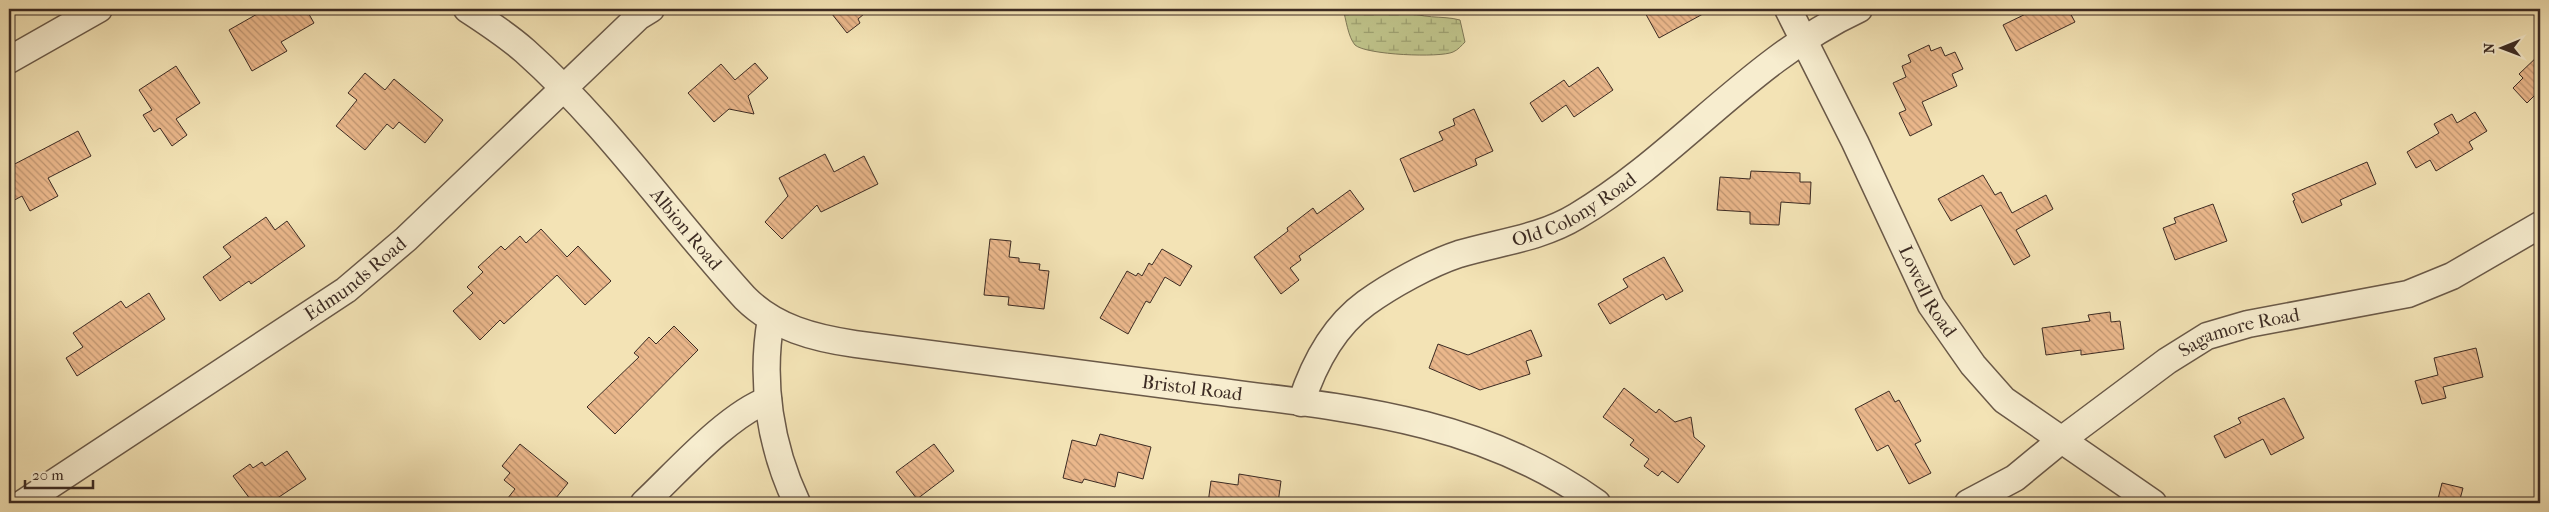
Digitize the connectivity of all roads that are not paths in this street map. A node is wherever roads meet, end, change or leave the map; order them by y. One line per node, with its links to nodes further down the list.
1 (99, 9): 7 (street)
2 (467, 9): 8 (street, Albion Road)
3 (651, 9): 8 (street, Edmunds Road)
4 (1788, 9): 6 (street, Lowell Road)
5 (1859, 9): 6 (street, Old Colony Road)
6 (1804, 39): 12 (street, Old Colony Road); 13 (street, Lowell Road)
7 (9, 60)
8 (562, 88): 10 (street, Albion Road); 14 (street, Edmunds Road)
9 (2540, 225): 13 (street, Sagamore Road)
10 (770, 319): 11 (street); 12 (street, Bristol Road)
11 (768, 400): 15 (street); 16 (street)
12 (1301, 403): 17 (street, Bristol Road)
13 (2060, 440): 18 (street, Sagamore Road); 19 (street, Lowell Road)
14 (23, 503)
15 (644, 503)
16 (798, 503)
17 (1597, 503)
18 (1968, 503)
19 (2153, 503)

